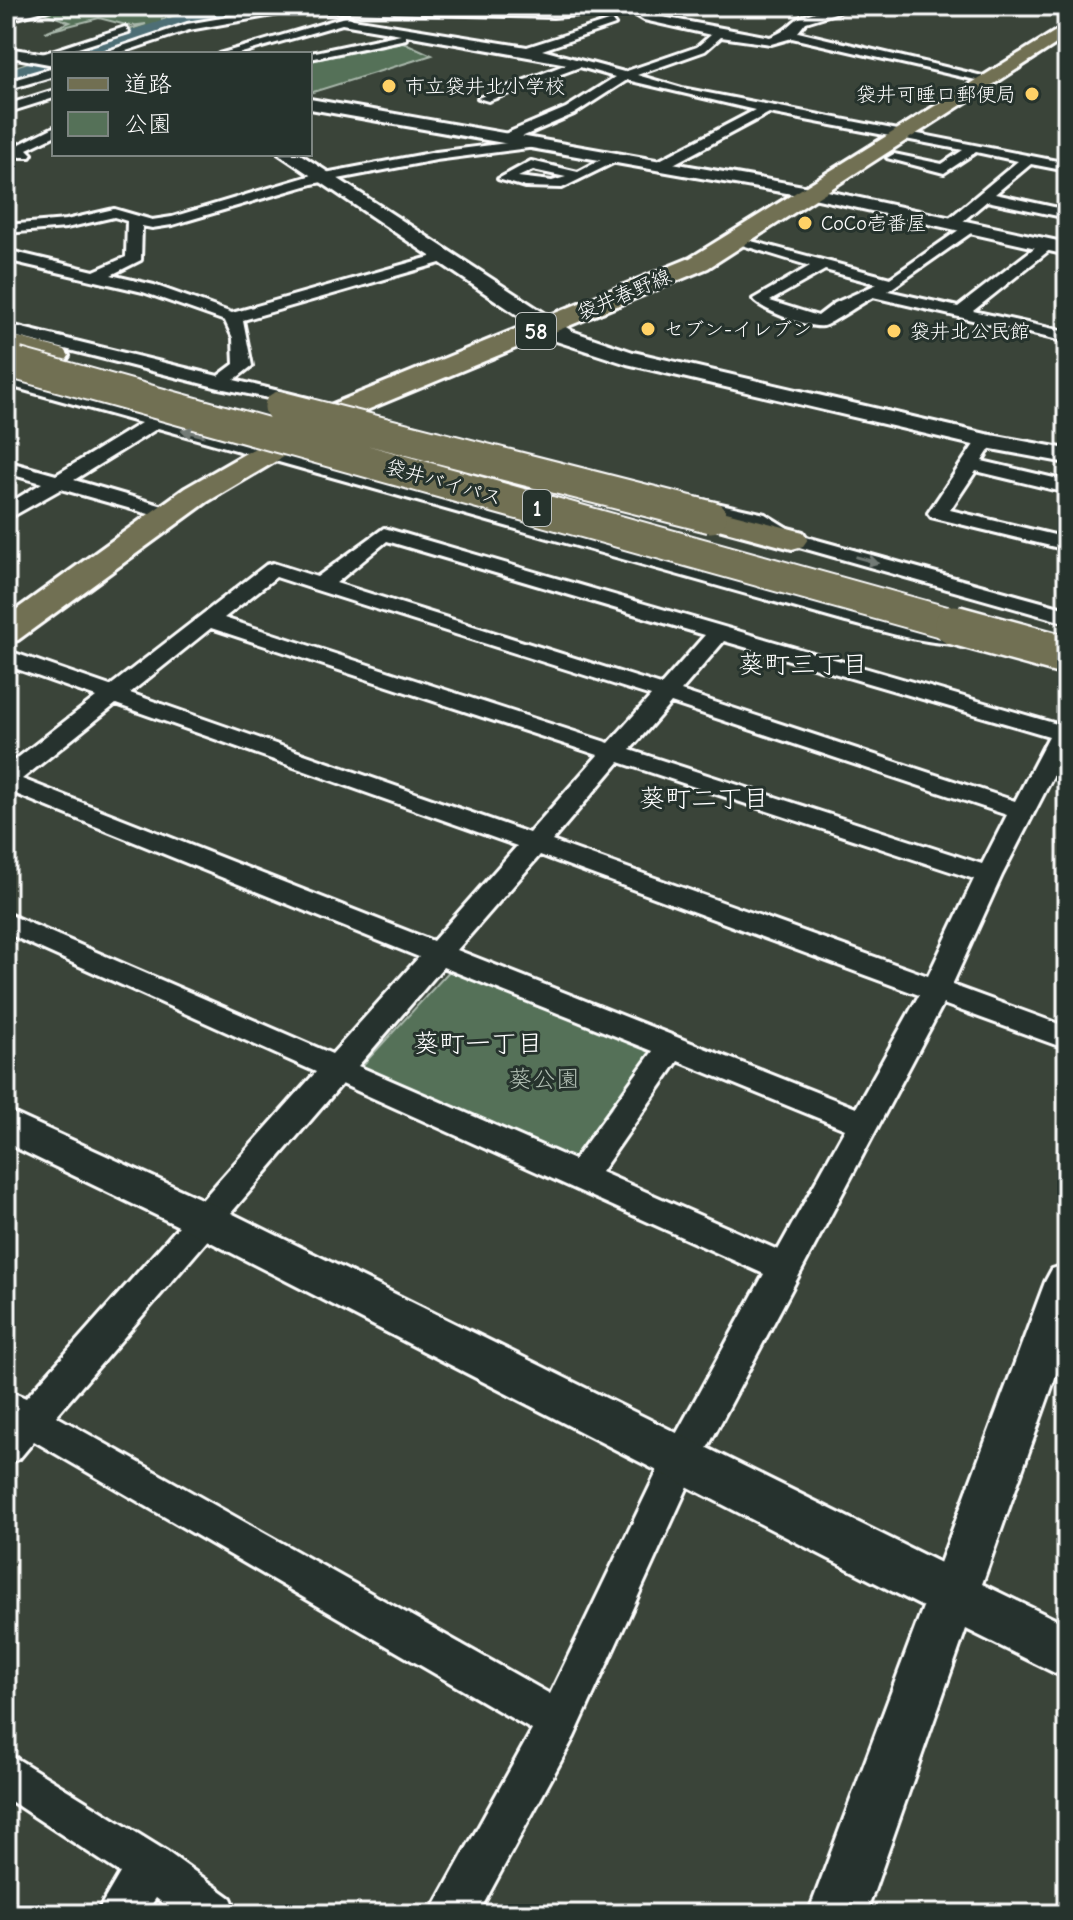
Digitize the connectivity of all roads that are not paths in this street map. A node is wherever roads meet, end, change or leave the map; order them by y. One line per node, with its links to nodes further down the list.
1 (55, 6): 9 (street)
2 (235, 6): 8 (street)
3 (391, 6): 5 (street)
4 (853, 6): 18 (street)
5 (372, 10): 7 (street); 10 (street); 26 (street)
6 (648, 12): 7 (street); 17 (street); 23 (street)
7 (487, 14): 19 (street)
8 (177, 16)
9 (6, 17)
10 (342, 21): 14 (street); 20 (street)
11 (458, 24): 14 (street)
12 (139, 26): 25 (street)
13 (505, 27): 21 (street)
14 (389, 29): 16 (street)
15 (1067, 29): 35 (main road, 袋井春野線 / 58)
16 (418, 33): 19 (street); 29 (street)
17 (719, 33): 18 (street); 34 (street)
18 (791, 34): 35 (street)
19 (450, 38): 21 (street)
20 (275, 40): 22 (street); 29 (street)
21 (476, 42): 23 (street)
22 (242, 49): 27 (street); 28 (street)
23 (528, 51): 32 (street)
24 (6, 52): 31 (street)
25 (65, 52)
26 (111, 52)
27 (232, 52)
28 (253, 52)
29 (323, 54): 30 (street)
30 (312, 56)
31 (45, 59)
32 (580, 63): 34 (street); 38 (street)
33 (52, 73): 36 (street)
34 (626, 75): 41 (street); 43 (street)
35 (989, 79): 44 (main road, 袋井春野線 / 58)
36 (6, 86)
37 (52, 95): 40 (street)
38 (484, 98)
39 (312, 104): 43 (street)
40 (6, 109)
41 (766, 109): 44 (street); 52 (street)
42 (52, 132): 47 (street)
43 (505, 139): 45 (street)
44 (905, 139): 46 (street); 46 (street); 49 (street); 56 (main road, 袋井春野線 / 58)
45 (531, 144): 50 (street); 55 (street)
46 (974, 148): 51 (street)
47 (25, 154)
48 (291, 156): 55 (street)
49 (1057, 156): 51 (street); 53 (street)
50 (612, 158): 52 (street); 54 (street)
51 (1028, 159): 57 (street)
52 (659, 166): 56 (street)
53 (1067, 167)
54 (579, 176)
55 (320, 178): 59 (street); 67 (street)
56 (809, 192): 60 (street); 63 (main road, 袋井春野線 / 58)
57 (983, 196): 58 (street); 60 (street)
58 (1067, 214)
59 (134, 219): 62 (street); 69 (street)
60 (951, 224): 61 (street)
61 (971, 228): 64 (street); 70 (street)
62 (6, 229)
63 (736, 241): 68 (street); 74 (main road, 袋井春野線 / 58)
64 (1047, 245): 65 (street); 72 (street)
65 (1067, 249)
66 (6, 255): 69 (street)
67 (442, 258): 73 (street); 74 (street)
68 (824, 264): 70 (street); 71 (street)
69 (97, 275): 73 (street)
70 (892, 283): 71 (street)
71 (871, 292): 72 (street)
72 (959, 314): 76 (street)
73 (231, 318): 79 (street)
74 (547, 326): 80 (main road, 袋井春野線 / 58); 82 (street)
75 (6, 329): 79 (street)
76 (1067, 337)
77 (7, 362): 78 (main road, 袋井バイパス / 1); 81 (street); 98 (main road, bridge); 100 (main road, 袋井バイパス / 1, bridge)
78 (117, 372): 91 (main road, bridge); 99 (main road, 袋井バイパス / 1)
79 (219, 383): 80 (street)
80 (340, 411): 83 (main road, 袋井春野線 / 58); 91 (street)
81 (154, 423): 83 (street, one-way to 81); 87 (street)
82 (986, 441): 84 (street); 85 (street)
83 (269, 452): 90 (main road, 袋井春野線 / 58); 98 (street)
84 (1067, 456)
85 (970, 464): 88 (street); 92 (street)
86 (6, 467): 87 (street)
87 (54, 482): 89 (street); 90 (street)
88 (1067, 487)
89 (6, 514)
90 (170, 514): 96 (main road, 袋井春野線 / 58)
91 (792, 539): 94 (street, one-way to 94)
92 (1067, 544)
93 (320, 585): 95 (street); 97 (street); 103 (street)
94 (1067, 616)
95 (208, 620): 104 (street); 105 (street)
96 (6, 633)
97 (718, 634): 103 (street); 107 (street)
98 (967, 635): 102 (street)
99 (1067, 635)
100 (1067, 656)
101 (6, 657): 104 (street)
102 (1067, 664)
103 (667, 694): 105 (street); 107 (street)
104 (111, 695): 106 (street); 108 (street)
105 (614, 755): 108 (street); 109 (street)
106 (6, 780): 111 (street)
107 (1023, 812): 109 (street)
108 (533, 843): 111 (street); 112 (street)
109 (989, 875): 112 (street)
110 (6, 922): 115 (street)
111 (439, 953): 114 (street); 115 (street)
112 (935, 991): 113 (street); 116 (street)
113 (1067, 1038)
114 (674, 1045): 116 (street); 118 (street)
115 (340, 1067): 118 (street); 119 (street)
116 (865, 1124): 120 (street)
117 (6, 1125): 119 (street)
118 (579, 1178): 120 (street)
119 (208, 1221): 122 (street); 123 (street)
120 (785, 1268): 123 (street)
121 (1067, 1282): 124 (street)
122 (14, 1425): 126 (street)
123 (681, 1461): 124 (street); 126 (street)
124 (951, 1596): 125 (street); 132 (street)
125 (1067, 1653)
126 (559, 1722): 131 (street)
127 (6, 1773): 128 (street)
128 (150, 1867): 129 (street); 130 (street)
129 (119, 1914)
130 (215, 1914)
131 (453, 1914)
132 (837, 1914)

